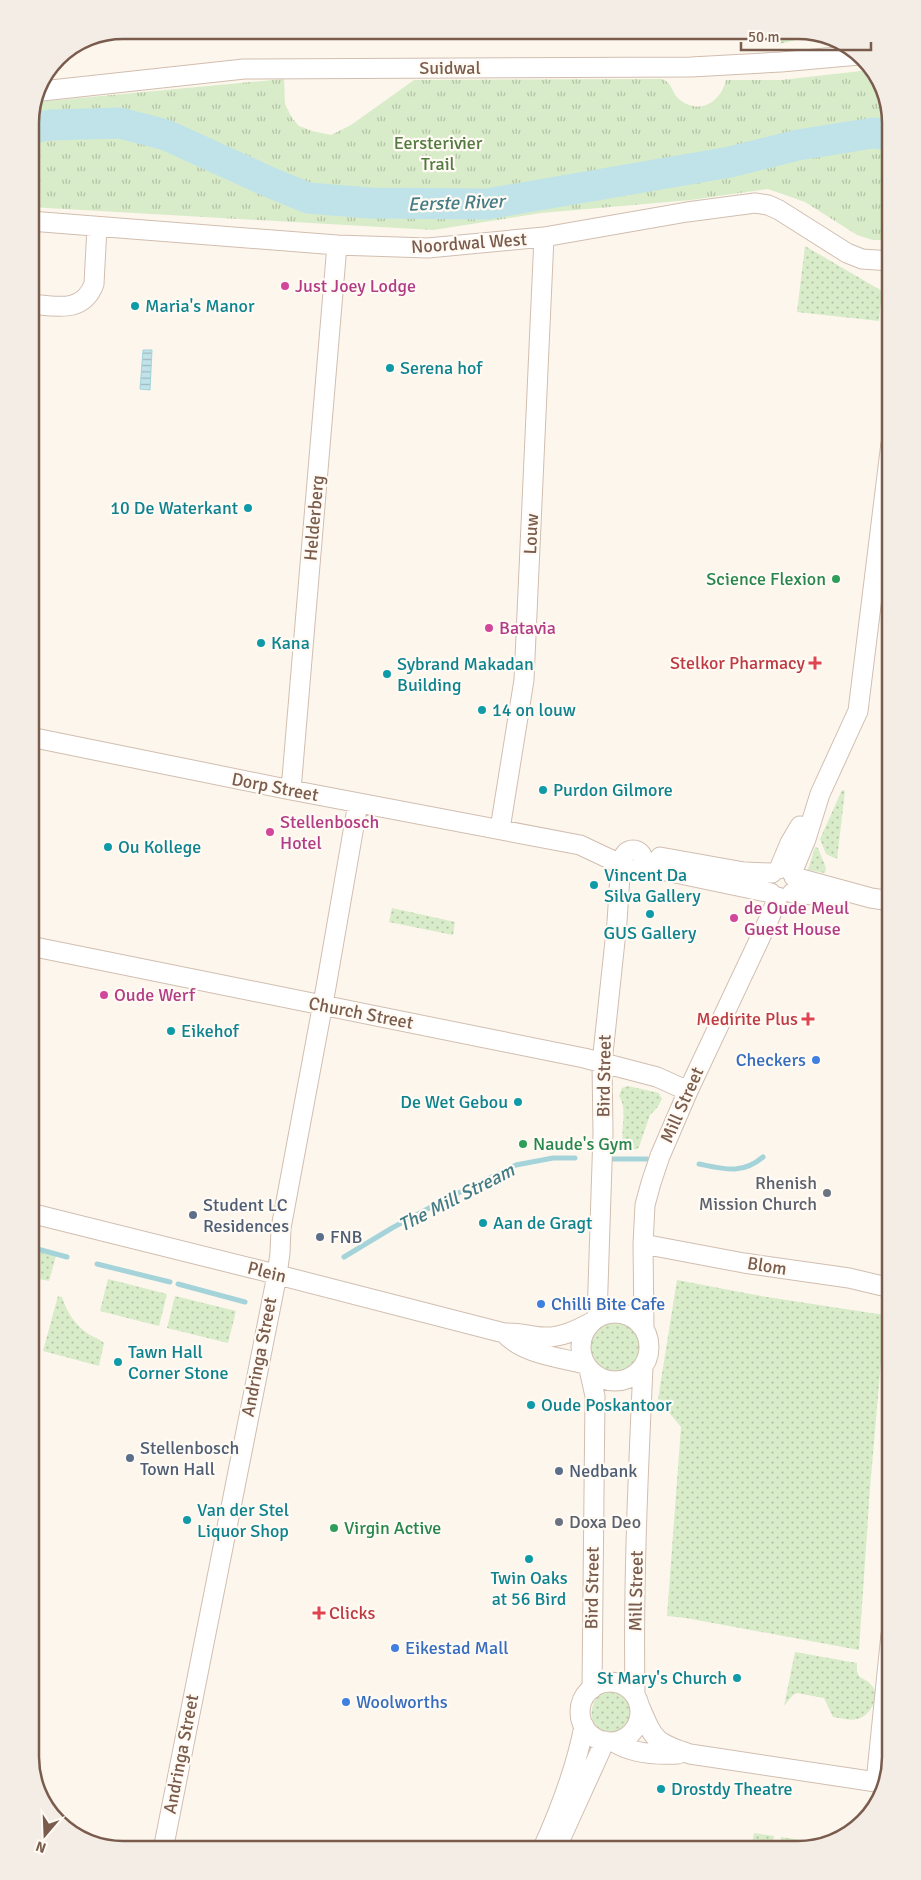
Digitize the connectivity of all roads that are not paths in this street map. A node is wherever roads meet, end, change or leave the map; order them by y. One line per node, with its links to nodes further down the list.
1 (849, 56): 2 (street, Suidwal)
2 (45, 91)
3 (39, 222): 4 (street, Noordwal West)
4 (98, 226): 6 (street, Noordwal West); 8 (street)
5 (544, 237): 6 (street, Noordwal West); 7 (street, Noordwal West); 13 (street, Louw)
6 (337, 245): 11 (street, Helderberg)
7 (882, 260)
8 (39, 304)
9 (882, 515): 15 (street, Mill Street)
10 (39, 739): 11 (street, Dorp Street)
11 (291, 790): 12 (street, Dorp Street)
12 (358, 804): 13 (street, Dorp Street); 18 (street, Andringa Street)
13 (500, 829): 14 (street, Dorp Street)
14 (632, 860): 15 (street, Dorp Street); 19 (street, Bird Street)
15 (782, 882): 16 (street, Dorp Street); 20 (street, Mill Street)
16 (882, 900)
17 (39, 948): 18 (street, Church Street)
18 (322, 1006): 19 (street, Church Street); 23 (street, Andringa Street)
19 (602, 1063): 20 (street, Church Street); 25 (street, Bird Street)
20 (688, 1091): 22 (street, Mill Street)
21 (39, 1215): 23 (street, Plein)
22 (643, 1244): 24 (street, Blom); 26 (street, Mill Street)
23 (276, 1275): 27 (street, Plein); 38 (street, Andringa Street)
24 (882, 1285)
25 (595, 1320): 26 (street); 27 (street, Plein); 28 (street)
26 (644, 1328): 29 (street)
27 (504, 1333): 28 (street, Plein)
28 (587, 1366): 29 (street); 30 (street, Bird Street)
29 (643, 1367): 31 (street, Mill Street)
30 (592, 1689): 31 (street); 32 (street)
31 (638, 1701): 33 (street); 34 (street)
32 (584, 1726): 33 (street); 39 (street)
33 (609, 1742): 34 (street); 40 (street)
34 (690, 1754): 37 (street)
35 (882, 1760): 36 (street)
36 (881, 1773)
37 (879, 1782)
38 (165, 1841)
39 (546, 1841)
40 (560, 1841)

